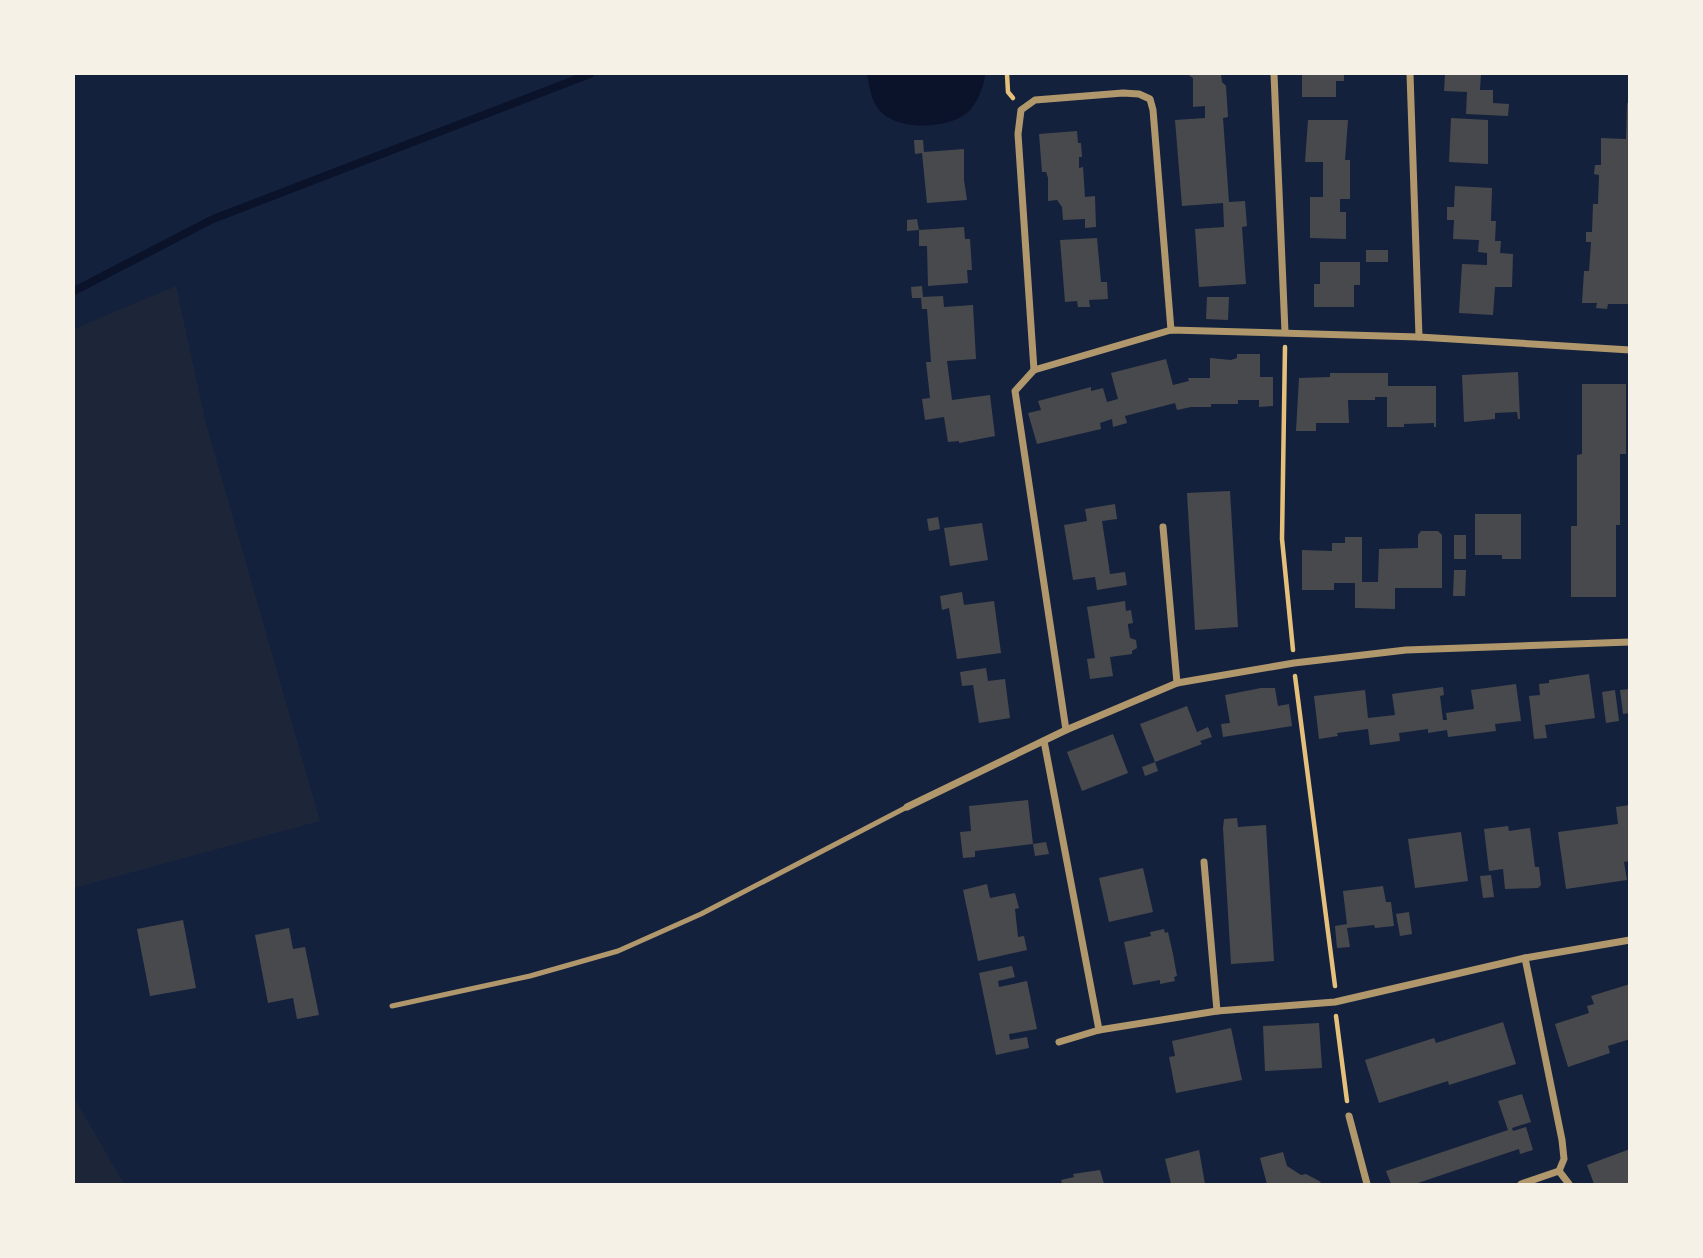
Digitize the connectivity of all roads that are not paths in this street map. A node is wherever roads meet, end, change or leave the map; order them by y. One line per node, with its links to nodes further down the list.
1 (1274, 74): 4 (street)
2 (1410, 74): 5 (street)
3 (1171, 330): 4 (street); 7 (street); 7 (street)
4 (1285, 332): 5 (street)
5 (1419, 337): 6 (street)
6 (1629, 350)
7 (1034, 369): 11 (street)
8 (1163, 527): 10 (street)
9 (1629, 642): 10 (street)
10 (1177, 683): 11 (street)
11 (1066, 730): 12 (street)
12 (1044, 741): 13 (street); 19 (street)
13 (907, 807): 17 (lane)
14 (1204, 862): 18 (street)
15 (1629, 940): 16 (street)
16 (1525, 958): 18 (street); 22 (street)
17 (392, 1006)
18 (1217, 1011): 19 (street)
19 (1099, 1030): 20 (street)
20 (1059, 1042)
21 (1349, 1116): 23 (street)
22 (1559, 1171): 24 (street); 25 (street)
23 (1367, 1185)
24 (1521, 1185)
25 (1569, 1185)

